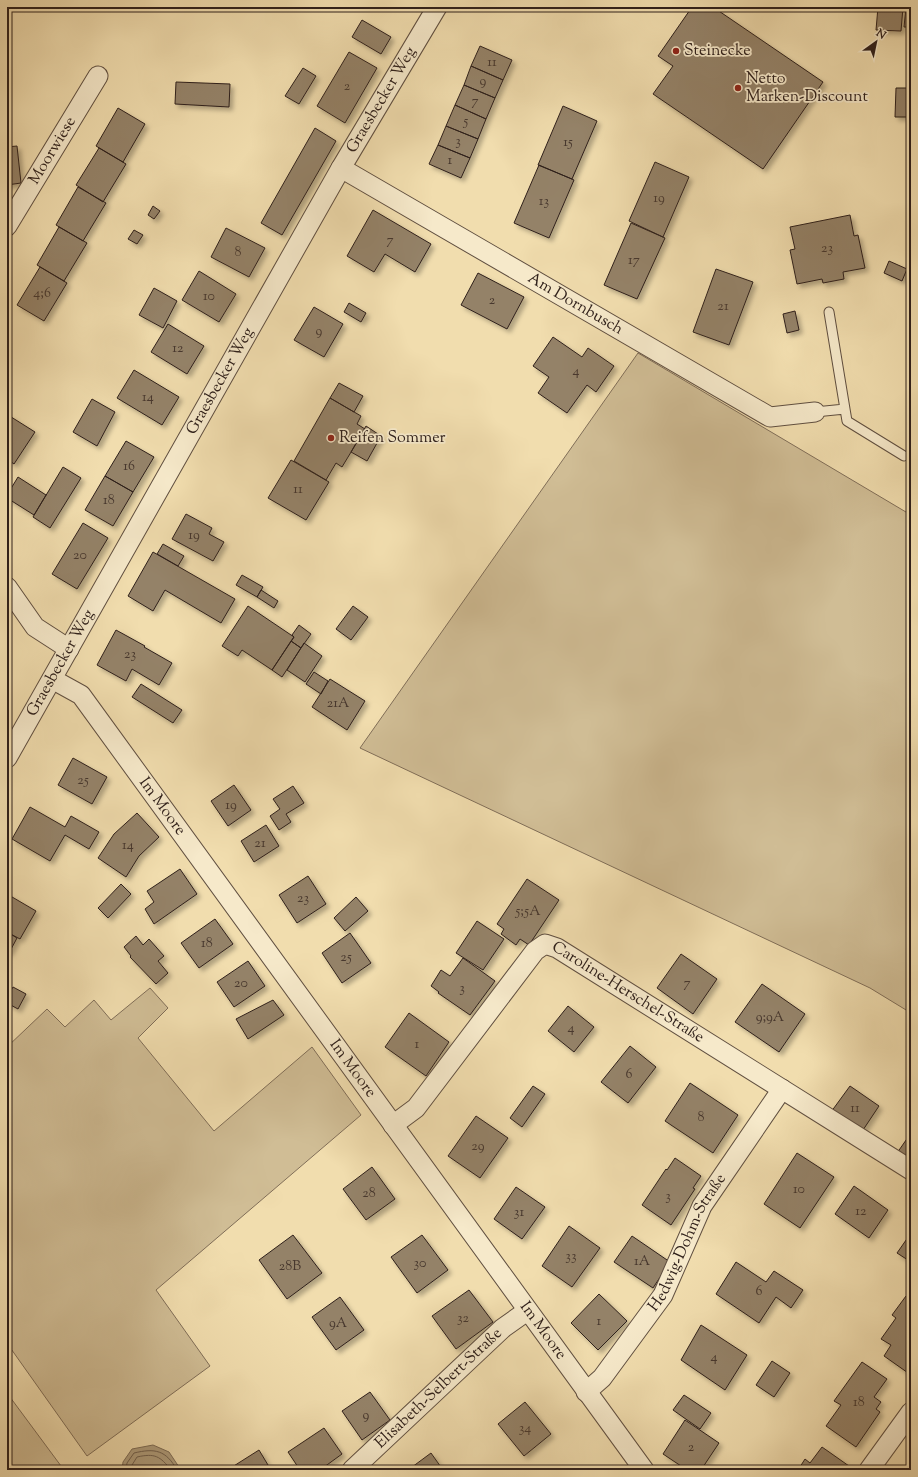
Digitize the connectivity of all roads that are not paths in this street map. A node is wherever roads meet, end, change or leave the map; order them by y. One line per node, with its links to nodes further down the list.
1 (437, 7): 3 (street, Graesbecker Weg)
2 (98, 76): 4 (street, Moorwiese)
3 (341, 168): 7 (street, Am Dornbusch); 10 (street, Graesbecker Weg)
4 (7, 226)
5 (829, 312): 6 (lane)
6 (845, 409): 7 (lane); 8 (lane)
7 (815, 412)
8 (904, 456)
9 (7, 587): 10 (street)
10 (69, 649): 11 (street, Graesbecker Weg)
11 (52, 679): 12 (street, Graesbecker Weg); 14 (street, Im Moore)
12 (7, 758)
13 (782, 1089): 14 (street, Caroline-Herschel-Straße); 15 (street, Caroline-Herschel-Straße); 17 (street, Hedwig-Dohm-Straße)
14 (393, 1125): 16 (street, Im Moore)
15 (911, 1170)
16 (527, 1310): 17 (street, Im Moore); 19 (street, Elisabeth-Selbert-Straße)
17 (586, 1392): 20 (street, Im Moore)
18 (911, 1412): 21 (street)
19 (352, 1470)
20 (644, 1470)
21 (869, 1470)

